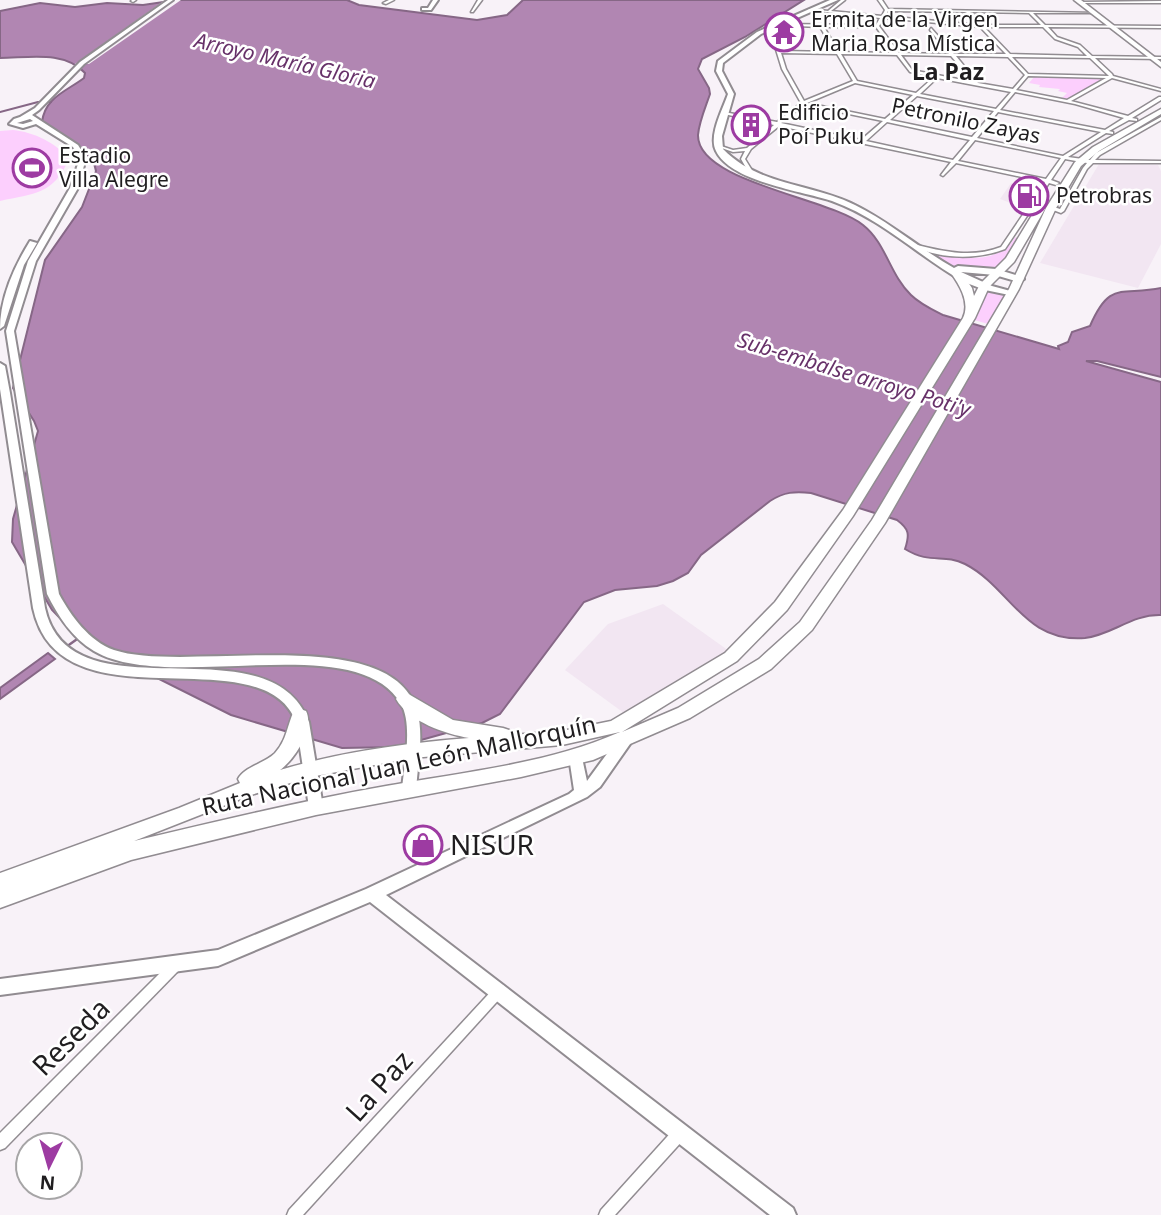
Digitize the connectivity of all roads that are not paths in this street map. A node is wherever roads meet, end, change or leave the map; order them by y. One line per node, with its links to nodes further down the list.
1 (171, 0): 51 (street)
2 (391, 0): 12 (street)
3 (431, 0): 4 (street)
4 (436, 0)
5 (480, 0): 16 (street)
6 (835, 0): 13 (main road)
7 (843, 0): 18 (street)
8 (880, 0): 14 (street)
9 (917, 0): 15 (street)
10 (1082, 1): 11 (street); 20 (highway); 29 (highway)
11 (1160, 1)
12 (385, 3)
13 (810, 10): 18 (street); 22 (main road)
14 (887, 10): 15 (street); 21 (street)
15 (924, 10): 17 (street)
16 (472, 11)
17 (967, 11): 19 (street); 25 (street)
18 (828, 12): 21 (street)
19 (1030, 12): 20 (street); 26 (street)
20 (1094, 13): 28 (highway)
21 (883, 17): 24 (street); 25 (street)
22 (773, 26): 23 (street); 31 (street); 54 (main road)
23 (822, 26): 24 (street); 32 (street)
24 (877, 26): 33 (street)
25 (980, 26): 26 (street); 35 (street)
26 (1045, 27): 28 (street); 36 (street)
27 (1161, 27): 29 (street)
28 (1113, 28): 29 (street); 37 (highway)
29 (1121, 28): 37 (highway)
30 (931, 29): 34 (street)
31 (778, 52): 32 (street); 49 (street)
32 (838, 53): 33 (street); 42 (street)
33 (898, 54): 34 (street); 40 (street)
34 (954, 55): 35 (street); 43 (street)
35 (1009, 56): 36 (street); 39 (street)
36 (1091, 57): 37 (street); 41 (street)
37 (1158, 58): 38 (highway)
38 (1161, 65)
39 (1027, 75): 41 (street); 45 (street)
40 (936, 76): 43 (street); 46 (street)
41 (1111, 77): 44 (street); 48 (street)
42 (855, 82): 46 (street); 49 (street)
43 (978, 85): 45 (street)
44 (1161, 90)
45 (1015, 91): 48 (street); 52 (street)
46 (916, 94): 52 (street); 57 (street)
47 (1161, 98): 59 (street)
48 (1068, 101): 59 (street)
49 (803, 103): 57 (street, Petronilo Zayas); 60 (street)
50 (1161, 106): 59 (highway)
51 (37, 109): 56 (street); 58 (street)
52 (998, 110): 62 (street); 63 (street)
53 (1161, 111): 59 (highway)
54 (726, 113): 60 (street); 65 (main road)
55 (1161, 118): 59 (street)
56 (36, 120): 58 (street); 83 (street)
57 (886, 121): 63 (street, Petronilo Zayas); 64 (street)
58 (25, 122): 81 (street)
59 (1136, 122): 61 (street); 62 (highway); 62 (street)
60 (777, 123): 64 (street); 66 (street)
61 (1161, 126)
62 (1115, 134): 67 (highway); 67 (street)
63 (974, 138): 67 (street, Petronilo Zayas); 68 (street)
64 (862, 142): 68 (street)
65 (718, 146): 66 (street); 70 (main road)
66 (748, 148): 70 (street)
67 (1076, 160): 69 (street, Petronilo Zayas); 72 (highway, Ruta Nacional Juan León Mallorquín); 77 (highway, Ruta Nacional Juan León Mallorquín)
68 (956, 161): 71 (street); 72 (street)
69 (1161, 162)
70 (756, 175): 74 (main road)
71 (943, 175)
72 (1051, 182): 73 (highway, Ruta Nacional Juan León Mallorquín)
73 (1018, 238): 74 (street); 76 (highway, Ruta Nacional Juan León Mallorquín)
74 (917, 247): 75 (main road)
75 (949, 268): 76 (main road); 78 (main road); 80 (highway)
76 (996, 272): 77 (main road); 78 (highway, Ruta Nacional Juan León Mallorquín)
77 (1019, 279): 79 (highway, Ruta Nacional Juan León Mallorquín)
78 (985, 286): 79 (main road); 80 (highway, Ruta Nacional Juan León Mallorquín)
79 (1010, 294): 85 (highway, Ruta Nacional Juan León Mallorquín)
80 (970, 315): 85 (highway, Ruta Nacional Juan León Mallorquín)
81 (0, 326)
82 (0, 366): 84 (street)
83 (405, 699): 86 (highway); 87 (street)
84 (300, 716): 89 (street); 93 (highway)
85 (620, 734): 86 (highway, Ruta Nacional Juan León Mallorquín); 88 (highway, Ruta Nacional Juan León Mallorquín); 91 (street)
86 (544, 740): 87 (highway, Ruta Nacional Juan León Mallorquín)
87 (412, 750): 89 (highway, Ruta Nacional Juan León Mallorquín); 90 (street)
88 (576, 757): 90 (highway, Ruta Nacional Juan León Mallorquín); 91 (street)
89 (310, 769): 92 (street); 93 (highway, Ruta Nacional Juan León Mallorquín)
90 (409, 789): 92 (highway, Ruta Nacional Juan León Mallorquín)
91 (582, 793): 97 (street)
92 (316, 807): 98 (highway, Ruta Nacional Juan León Mallorquín)
93 (150, 827): 94 (highway, Ruta Nacional Juan León Mallorquín)
94 (62, 859): 95 (street); 96 (highway, Ruta Nacional Juan León Mallorquín)
95 (0, 876)
96 (0, 882)
97 (372, 894): 99 (street); 101 (street)
98 (0, 898)
99 (176, 965): 100 (street); 103 (street, Reseda)
100 (0, 987)
101 (500, 990): 102 (street); 104 (street, La Paz)
102 (680, 1133): 105 (street); 106 (street)
103 (0, 1143)
104 (294, 1215)
105 (606, 1215)
106 (786, 1215)

